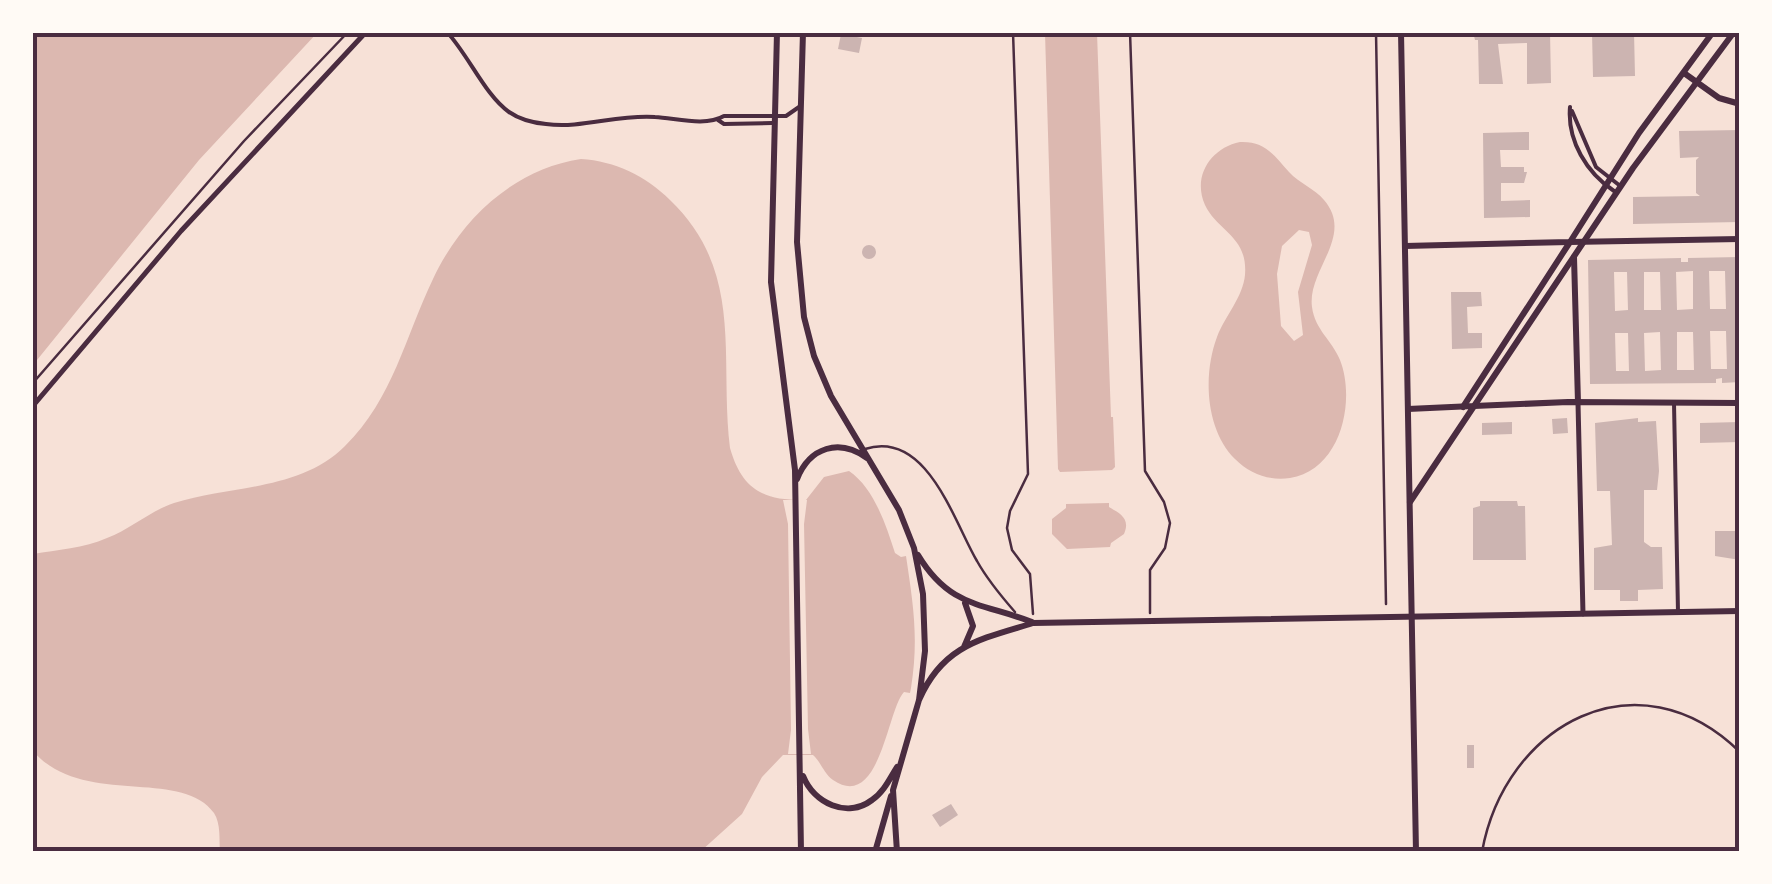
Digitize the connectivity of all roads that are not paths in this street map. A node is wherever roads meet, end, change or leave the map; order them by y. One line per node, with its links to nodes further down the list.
1 (366, 32): 24 (street)
2 (447, 32): 12 (street)
3 (777, 32): 12 (main road)
4 (803, 32): 10 (main road)
5 (1401, 32): 18 (main road)
6 (1713, 32): 8 (main road)
7 (1734, 32): 9 (main road)
8 (1684, 73): 9 (main road); 13 (main road)
9 (1698, 84): 11 (main road); 14 (main road)
10 (801, 103): 12 (street); 27 (main road)
11 (1740, 104)
12 (774, 120): 29 (main road)
13 (1608, 182): 13 (street); 14 (street); 16 (main road)
14 (1619, 190): 17 (main road)
15 (1740, 239): 17 (main road)
16 (1570, 242): 17 (main road); 18 (main road); 25 (main road)
17 (1584, 242): 19 (main road)
18 (1405, 246): 26 (main road)
19 (1574, 256): 20 (main road); 23 (main road)
20 (1578, 403): 21 (main road); 23 (main road); 35 (street)
21 (1674, 403): 22 (main road); 34 (street)
22 (1740, 403)
23 (1474, 406): 25 (main road); 30 (main road)
24 (32, 407)
25 (1463, 407): 26 (main road)
26 (1408, 408): 30 (main road)
27 (863, 450): 28 (main road); 37 (lane)
28 (871, 462): 29 (main road); 31 (main road)
29 (795, 486): 43 (main road)
30 (1410, 502): 36 (main road)
31 (914, 548): 32 (main road); 40 (main road)
32 (960, 598): 37 (main road); 39 (main road)
33 (1740, 611): 34 (main road)
34 (1678, 612): 35 (main road)
35 (1583, 614): 36 (main road)
36 (1411, 616): 38 (main road); 48 (main road)
37 (1024, 619): 38 (main road)
38 (1033, 619): 39 (main road)
39 (963, 648): 40 (main road)
40 (918, 700): 42 (main road)
41 (1740, 752): 49 (lane)
42 (903, 757): 43 (main road); 44 (main road)
43 (801, 770): 45 (main road)
44 (893, 790): 46 (main road); 47 (main road)
45 (801, 852)
46 (875, 852)
47 (897, 852)
48 (1416, 852)
49 (1482, 852)

